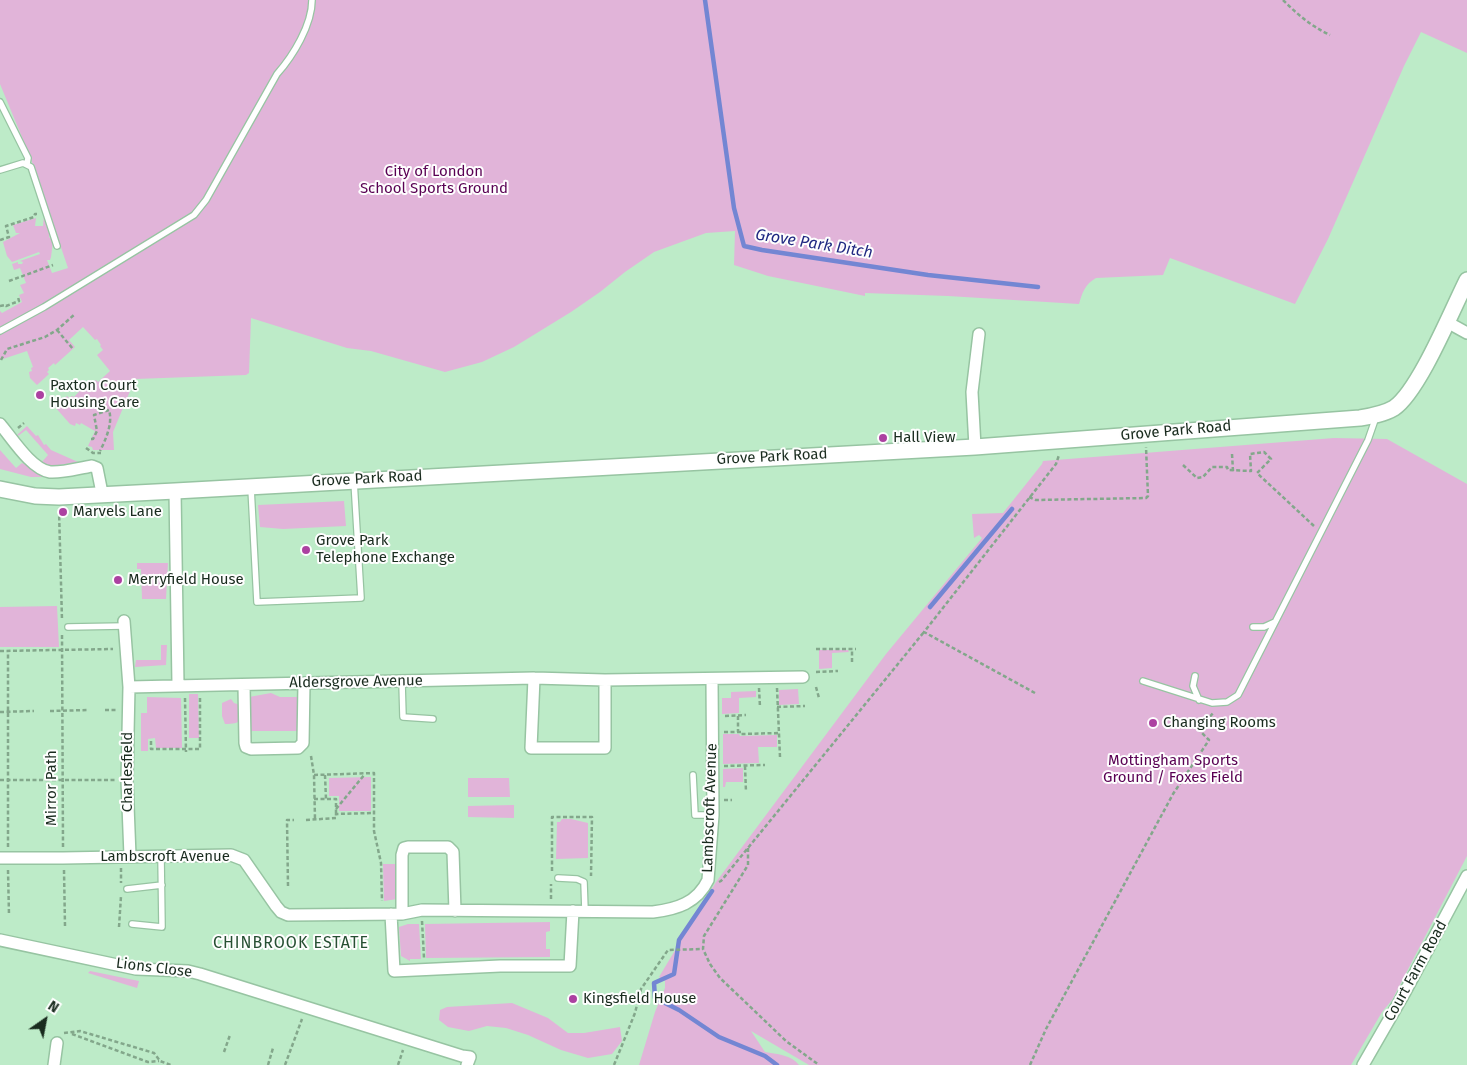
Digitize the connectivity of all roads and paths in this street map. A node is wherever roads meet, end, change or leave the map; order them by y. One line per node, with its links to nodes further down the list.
1 (312, 0): 18 (lane)
2 (1283, 0): 3 (path)
3 (1330, 35)
4 (0, 102): 5 (lane)
5 (27, 164): 6 (lane); 9 (lane)
6 (0, 170)
7 (37, 214): 8 (path)
8 (0, 240)
9 (57, 246)
10 (52, 265): 12 (path)
11 (1467, 280): 16 (main road, Grove Park Road)
12 (9, 281)
13 (18, 297): 14 (path)
14 (0, 306)
15 (75, 314): 17 (path)
16 (1446, 322): 19 (street); 23 (main road, Grove Park Road)
17 (57, 330): 21 (path); 22 (path)
18 (0, 331)
19 (1467, 333)
20 (978, 334): 28 (street)
21 (73, 349)
22 (1, 360)
23 (1377, 415): 25 (main road, Grove Park Road); 42 (lane)
24 (0, 424): 39 (street)
25 (1145, 433): 27 (main road, Grove Park Road); 41 (path)
26 (91, 439): 29 (path)
27 (1061, 441): 28 (main road, Grove Park Road); 41 (path)
28 (974, 447): 35 (main road, Grove Park Road)
29 (86, 448)
30 (1232, 454): 33 (path)
31 (1183, 465): 33 (path)
32 (1251, 471): 33 (path); 34 (path); 34 (path)
33 (1233, 472)
34 (1257, 473): 42 (path)
35 (354, 480): 36 (main road, Grove Park Road); 36 (lane)
36 (251, 486): 38 (main road, Grove Park Road)
37 (0, 489): 40 (main road, Grove Park Road)
38 (175, 491): 39 (main road, Grove Park Road); 66 (street)
39 (102, 493): 40 (main road, Grove Park Road)
40 (59, 497): 50 (path, Mirror Path)
41 (1030, 498): 47 (path)
42 (1320, 532): 43 (lane)
43 (1275, 622): 46 (lane); 74 (lane)
44 (124, 624): 45 (lane); 48 (street, Charlesfield)
45 (68, 627)
46 (1253, 627)
47 (924, 632): 70 (path); 116 (path)
48 (126, 649): 50 (path); 65 (street, Charlesfield)
49 (816, 649): 53 (path)
50 (63, 650): 52 (path); 78 (path, Mirror Path)
51 (0, 651): 52 (path)
52 (8, 651): 83 (path)
53 (852, 662)
54 (838, 671): 55 (path)
55 (816, 672)
56 (1195, 676): 73 (lane)
57 (803, 677): 59 (street, Aldersgrove Avenue)
58 (534, 678): 60 (street, Aldersgrove Avenue); 60 (street); 62 (street, Aldersgrove Avenue)
59 (712, 679): 60 (street, Aldersgrove Avenue); 112 (street, Lambscroft Avenue)
60 (605, 680)
61 (1143, 681): 73 (lane)
62 (402, 682): 63 (street, Aldersgrove Avenue); 87 (lane)
63 (304, 683): 64 (street, Aldersgrove Avenue); 64 (street)
64 (244, 685): 66 (street, Aldersgrove Avenue)
65 (128, 686): 66 (street); 105 (street, Charlesfield)
66 (181, 686): 92 (path)
67 (816, 687): 72 (path)
68 (759, 688): 76 (path)
69 (777, 688): 77 (path)
70 (1035, 693)
71 (200, 696): 92 (path)
72 (819, 698)
73 (1199, 700): 74 (lane)
74 (1220, 704): 157 (path)
75 (805, 706): 77 (path)
76 (760, 707)
77 (778, 707): 90 (path)
78 (64, 710): 79 (path); 81 (path); 104 (path, Mirror Path)
79 (89, 710)
80 (34, 711): 83 (path)
81 (50, 711)
82 (0, 712): 83 (path)
83 (7, 712): 103 (path)
84 (738, 715): 85 (path); 86 (path); 89 (path)
85 (746, 715)
86 (720, 716)
87 (433, 718)
88 (720, 732): 89 (path)
89 (738, 732): 90 (path)
90 (779, 733): 94 (path)
91 (151, 741): 92 (path)
92 (186, 751)
93 (311, 756): 99 (path)
94 (780, 757)
95 (765, 765): 97 (path)
96 (720, 766): 97 (path)
97 (745, 766): 106 (path)
98 (365, 774): 100 (path); 109 (path); 110 (path)
99 (314, 775): 100 (path); 107 (path)
100 (325, 775): 108 (path)
101 (692, 775): 112 (lane)
102 (0, 780): 103 (path)
103 (8, 780): 104 (path); 119 (path)
104 (62, 780): 105 (path); 120 (path, Mirror Path)
105 (127, 780): 117 (street, Charlesfield)
106 (746, 792)
107 (314, 799): 108 (path); 113 (path)
108 (326, 799): 109 (path)
109 (336, 809): 111 (path)
110 (374, 813): 111 (path); 134 (path)
111 (336, 814): 113 (path)
112 (713, 815): 133 (street, Lambscroft Avenue)
113 (315, 819): 115 (path)
114 (294, 820): 128 (path)
115 (306, 820)
116 (748, 847): 124 (path); 139 (path)
117 (130, 856): 118 (street, Lambscroft Avenue); 120 (street, Lambscroft Avenue)
118 (161, 856): 127 (lane); 134 (street, Lambscroft Avenue)
119 (4, 858): 120 (street, Lambscroft Avenue); 135 (path)
120 (63, 858): 137 (path, Mirror Path)
121 (552, 874): 125 (path)
122 (1467, 876): 158 (street, Court Farm Road)
123 (558, 878): 133 (lane)
124 (721, 882)
125 (591, 883)
126 (551, 884): 130 (path)
127 (162, 886): 129 (lane); 136 (lane)
128 (288, 886)
129 (127, 889)
130 (551, 903)
131 (422, 910): 132 (street, Lambscroft Avenue); 134 (street, Lambscroft Avenue); 140 (path)
132 (455, 911): 133 (street, Lambscroft Avenue); 134 (street)
133 (579, 911): 140 (street)
134 (392, 914): 140 (street)
135 (9, 915)
136 (132, 924)
137 (65, 926)
138 (0, 940): 141 (street, Lions Close)
139 (703, 949): 155 (path); 156 (path)
140 (425, 970)
141 (306, 1007): 144 (street, Lions Close); 152 (path)
142 (71, 1034): 145 (path); 148 (path); 148 (path)
143 (230, 1035): 147 (path)
144 (407, 1039): 153 (path); 154 (street, Lions Close)
145 (57, 1043): 149 (street)
146 (273, 1048): 151 (path)
147 (224, 1052)
148 (160, 1061): 150 (path)
149 (54, 1065)
150 (171, 1065)
151 (268, 1065)
152 (286, 1065)
153 (398, 1065)
154 (467, 1065)
155 (614, 1065)
156 (819, 1065)
157 (1030, 1065)
158 (1364, 1065)

